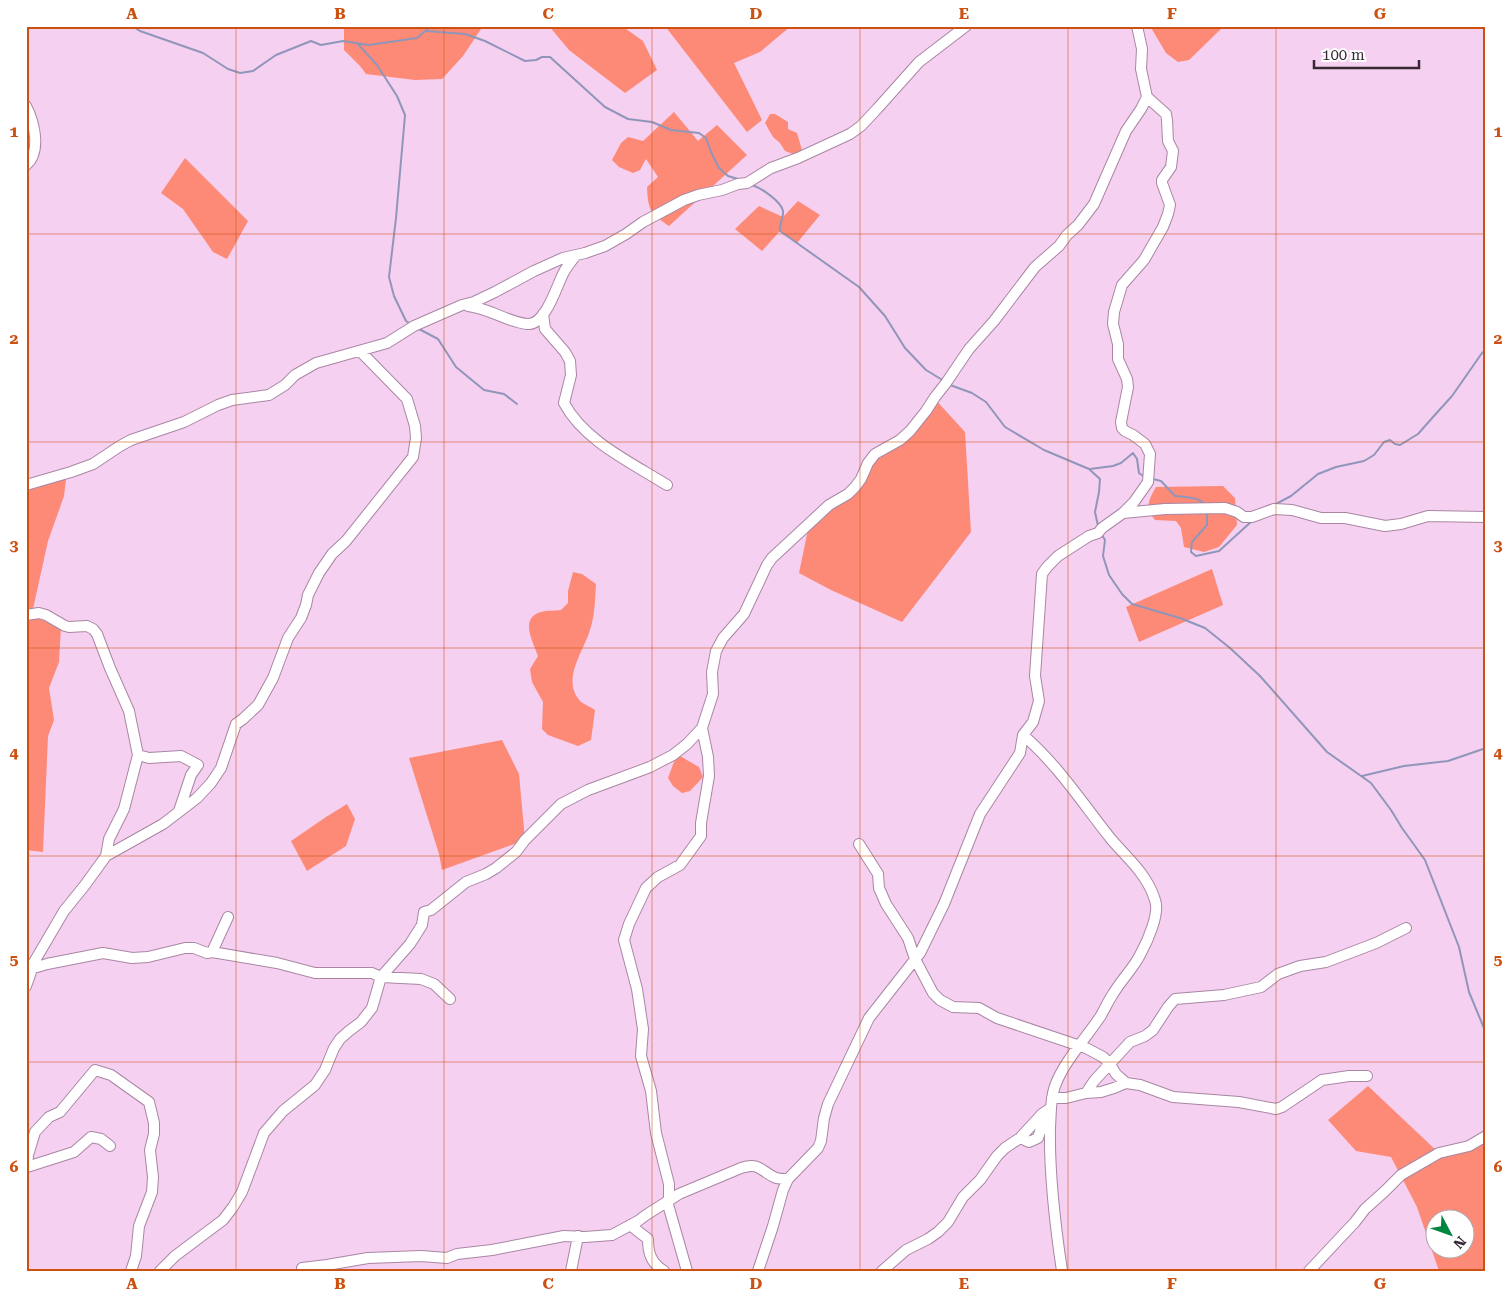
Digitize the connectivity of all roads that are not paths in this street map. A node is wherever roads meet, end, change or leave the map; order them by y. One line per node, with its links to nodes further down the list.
1 (966, 26): 6 (street)
2 (1137, 26): 3 (street)
3 (1147, 97): 12 (street); 15 (street)
4 (26, 106): 5 (street)
5 (26, 164)
6 (575, 256): 7 (street); 8 (street)
7 (462, 305): 8 (street); 9 (street)
8 (543, 314): 11 (street)
9 (360, 351): 10 (street); 18 (street)
10 (26, 485)
11 (667, 485)
12 (1123, 513): 13 (street); 16 (street)
13 (1486, 517)
14 (26, 615): 17 (street)
15 (702, 728): 26 (street); 38 (street)
16 (1024, 735): 24 (street); 29 (street)
17 (138, 755): 18 (street); 20 (street)
18 (179, 811): 20 (street)
19 (860, 844): 24 (street)
20 (106, 856): 25 (street)
21 (228, 917): 23 (street)
22 (1406, 928): 30 (street)
23 (212, 952): 25 (street); 26 (street)
24 (915, 959): 29 (street); 37 (street)
25 (30, 970): 27 (street)
26 (381, 978): 28 (street); 43 (street)
27 (26, 986)
28 (450, 999)
29 (1079, 1047): 30 (street); 34 (street)
30 (1110, 1064): 32 (street); 33 (street)
31 (1367, 1076): 32 (street)
32 (1126, 1082): 33 (street)
33 (1086, 1093): 34 (street)
34 (1048, 1107): 48 (street); 49 (street)
35 (1486, 1136): 50 (street)
36 (110, 1146): 42 (street)
37 (788, 1179): 38 (street); 47 (street)
38 (668, 1201): 39 (street); 46 (street)
39 (630, 1225): 40 (street); 45 (street)
40 (578, 1236): 41 (street); 44 (street)
41 (302, 1268)
42 (131, 1271)
43 (160, 1271)
44 (570, 1271)
45 (664, 1271)
46 (687, 1271)
47 (758, 1271)
48 (882, 1271)
49 (1062, 1271)
50 (1309, 1271)

